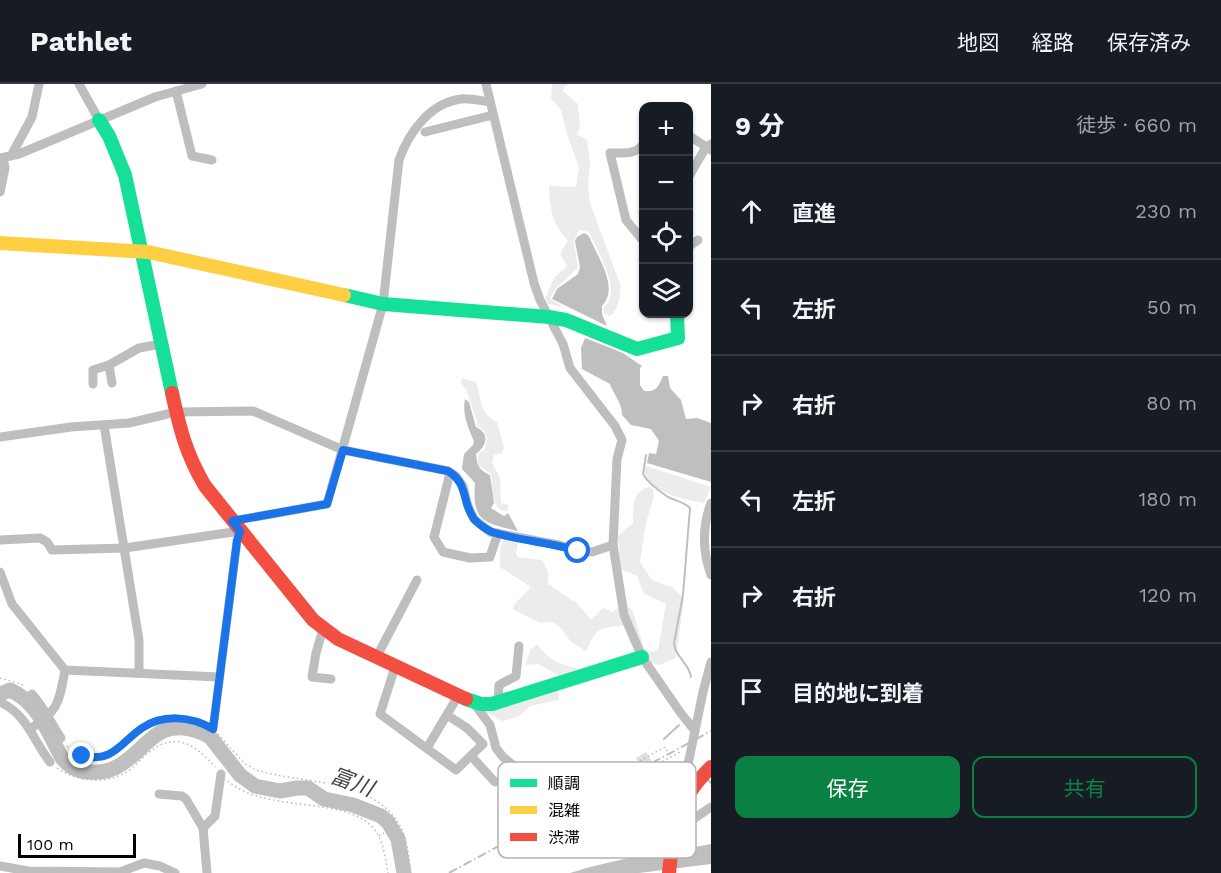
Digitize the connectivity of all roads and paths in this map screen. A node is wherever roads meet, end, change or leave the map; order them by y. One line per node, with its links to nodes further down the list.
1 (39, 84): 13 (street)
2 (80, 84): 8 (street)
3 (202, 84): 5 (street)
4 (486, 84): 6 (street)
5 (176, 92): 8 (street); 14 (street)
6 (490, 102): 7 (street); 22 (street)
7 (493, 115): 9 (street); 23 (street)
8 (99, 120): 13 (street); 21 (street)
9 (425, 132)
10 (693, 138): 11 (street)
11 (709, 147): 15 (street)
12 (639, 148): 17 (street)
13 (5, 157): 16 (street)
14 (212, 160)
15 (693, 171)
16 (0, 192)
17 (639, 236)
18 (698, 240): 20 (street)
19 (0, 243): 21 (street)
20 (693, 244)
21 (142, 252): 22 (street); 25 (street)
22 (383, 304): 23 (street); 32 (street)
23 (549, 317): 24 (street); 38 (street)
24 (677, 318)
25 (161, 344): 26 (street); 29 (street)
26 (109, 365): 27 (street); 28 (street)
27 (112, 383)
28 (93, 384)
29 (176, 412): 30 (street); 32 (street); 35 (street)
30 (104, 425): 31 (street); 39 (street)
31 (0, 438)
32 (343, 450): 33 (street); 35 (street)
33 (450, 472): 36 (street); 36 (street)
34 (711, 502): 41 (street)
35 (236, 526): 39 (street); 43 (street); 51 (street)
36 (498, 533): 38 (street)
37 (0, 540): 39 (street)
38 (613, 545): 45 (street)
39 (125, 548): 50 (street)
40 (0, 572): 49 (street)
41 (711, 575)
42 (417, 580): 46 (street)
43 (323, 629): 46 (street); 53 (street)
44 (519, 646): 58 (street)
45 (642, 657): 58 (street); 63 (street)
46 (376, 658): 48 (street)
47 (711, 662): 63 (street)
48 (395, 667): 55 (street); 65 (street)
49 (65, 670): 50 (street); 60 (street)
50 (139, 674): 51 (street)
51 (219, 677): 62 (street)
52 (0, 678): 54 (path)
53 (331, 679)
54 (32, 694): 60 (street)
55 (458, 696): 57 (street); 59 (street)
56 (0, 702): 61 (street)
57 (472, 702): 58 (street); 70 (street)
58 (498, 702)
59 (447, 715): 65 (street); 67 (street)
60 (46, 718): 61 (street); 64 (street)
61 (30, 728): 69 (street)
62 (213, 729): 64 (path); 81 (path)
63 (695, 731): 66 (street)
64 (61, 738)
65 (427, 748): 67 (street)
66 (692, 748): 68 (path); 73 (street)
67 (471, 756): 76 (street)
68 (671, 757): 71 (path); 72 (path)
69 (50, 762): 75 (path)
70 (509, 762)
71 (637, 762)
72 (662, 762)
73 (689, 762)
74 (711, 768): 77 (street)
75 (221, 774): 82 (street); 83 (path)
76 (495, 782)
77 (696, 782)
78 (159, 794): 82 (street)
79 (711, 807): 80 (street)
80 (696, 817)
81 (399, 824): 83 (path); 91 (path)
82 (203, 828): 89 (street)
83 (379, 836): 90 (path)
84 (671, 858): 92 (street)
85 (0, 866): 87 (street)
86 (132, 871): 87 (street); 88 (street)
87 (79, 872)
88 (175, 873)
89 (207, 873)
90 (388, 873)
91 (411, 873)
92 (669, 873)

